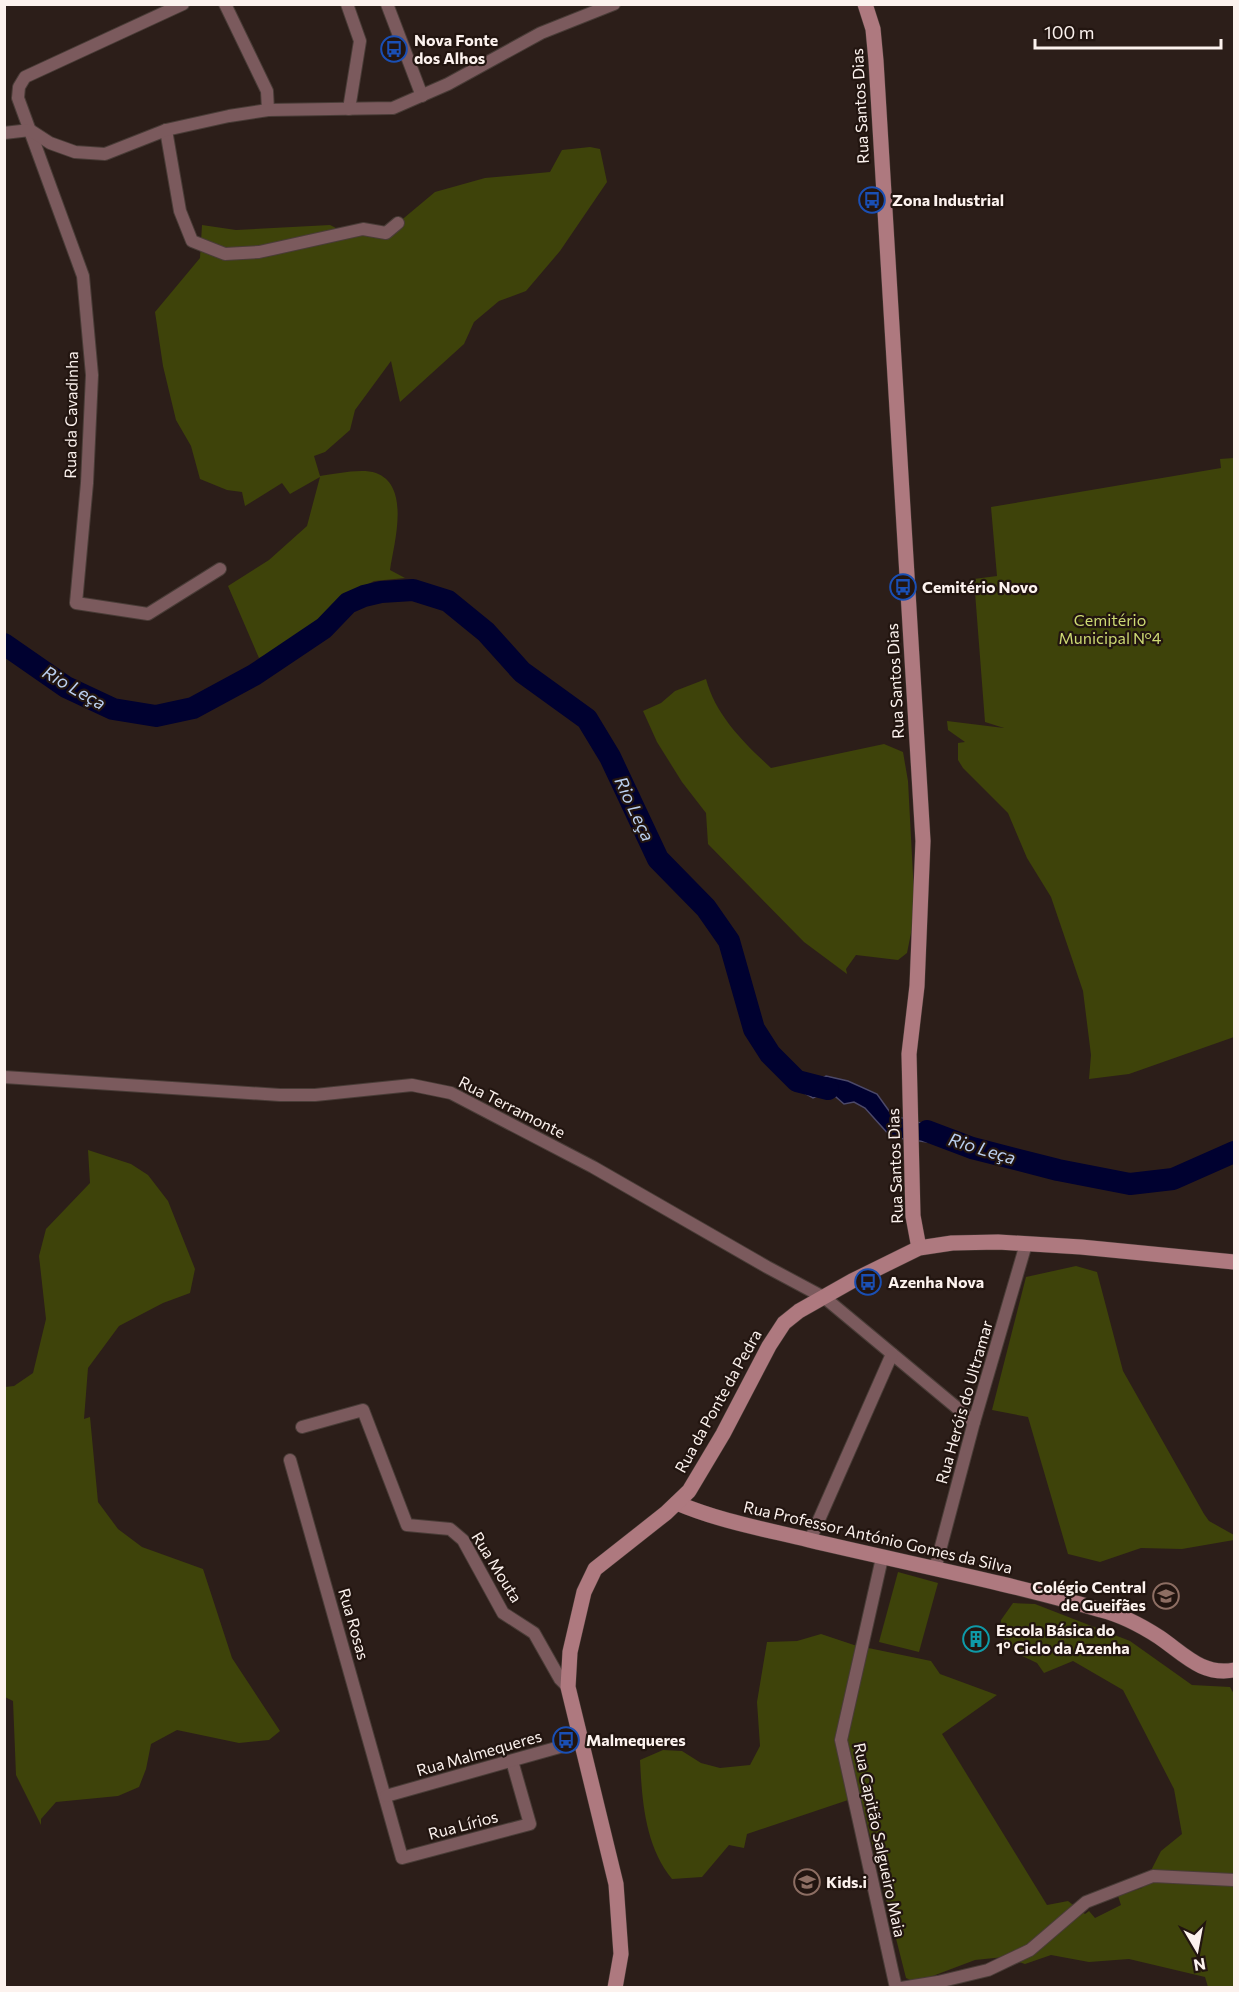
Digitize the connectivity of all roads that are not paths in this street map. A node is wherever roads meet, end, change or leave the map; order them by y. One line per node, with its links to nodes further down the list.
1 (183, 4): 10 (street, Rua da Cavadinha)
2 (225, 4): 9 (street)
3 (347, 4): 8 (street)
4 (387, 4): 7 (street)
5 (614, 4): 7 (street)
6 (865, 4): 17 (street, Rua Santos Dias)
7 (422, 96): 8 (street)
8 (349, 109): 9 (street)
9 (268, 110): 11 (street)
10 (30, 130): 11 (street); 12 (street); 14 (street, Rua da Cavadinha)
11 (166, 130): 13 (street)
12 (4, 133)
13 (398, 223)
14 (220, 569)
15 (4, 1077): 19 (street, Rua Terramonte)
16 (1026, 1244): 17 (street, Rua da Ponte da Pedra); 18 (street, Rua da Ponte da Pedra); 21 (street, Rua Heróis do Ultramar)
17 (919, 1248): 19 (street, Rua da Ponte da Pedra)
18 (1234, 1262)
19 (825, 1298): 20 (street, Rua Terramonte); 24 (street, Rua da Ponte da Pedra)
20 (892, 1354): 21 (street, Rua Terramonte); 25 (street)
21 (974, 1422): 27 (street, Rua Heróis do Ultramar)
22 (302, 1427): 29 (street, Rua Mouta)
23 (290, 1460): 32 (street, Rua Rosas)
24 (677, 1503): 25 (street, Rua Professor António Gomes da Silva); 29 (street, Rua da Ponte da Pedra)
25 (810, 1540): 26 (street, Rua Professor António Gomes da Silva)
26 (882, 1558): 27 (street, Rua Professor António Gomes da Silva); 35 (street, Rua Capitão Salgueiro Maia)
27 (935, 1569): 28 (street, Rua Professor António Gomes da Silva)
28 (1234, 1670)
29 (568, 1687): 30 (street, Rua da Ponte da Pedra)
30 (581, 1741): 31 (street, Rua Malmequeres); 34 (street, Rua da Ponte da Pedra)
31 (512, 1761): 32 (street, Rua Malmequeres); 32 (street, Rua Lírios)
32 (386, 1796)
33 (1234, 1880): 36 (street)
34 (615, 1988)
35 (896, 1988)
36 (901, 1988)

